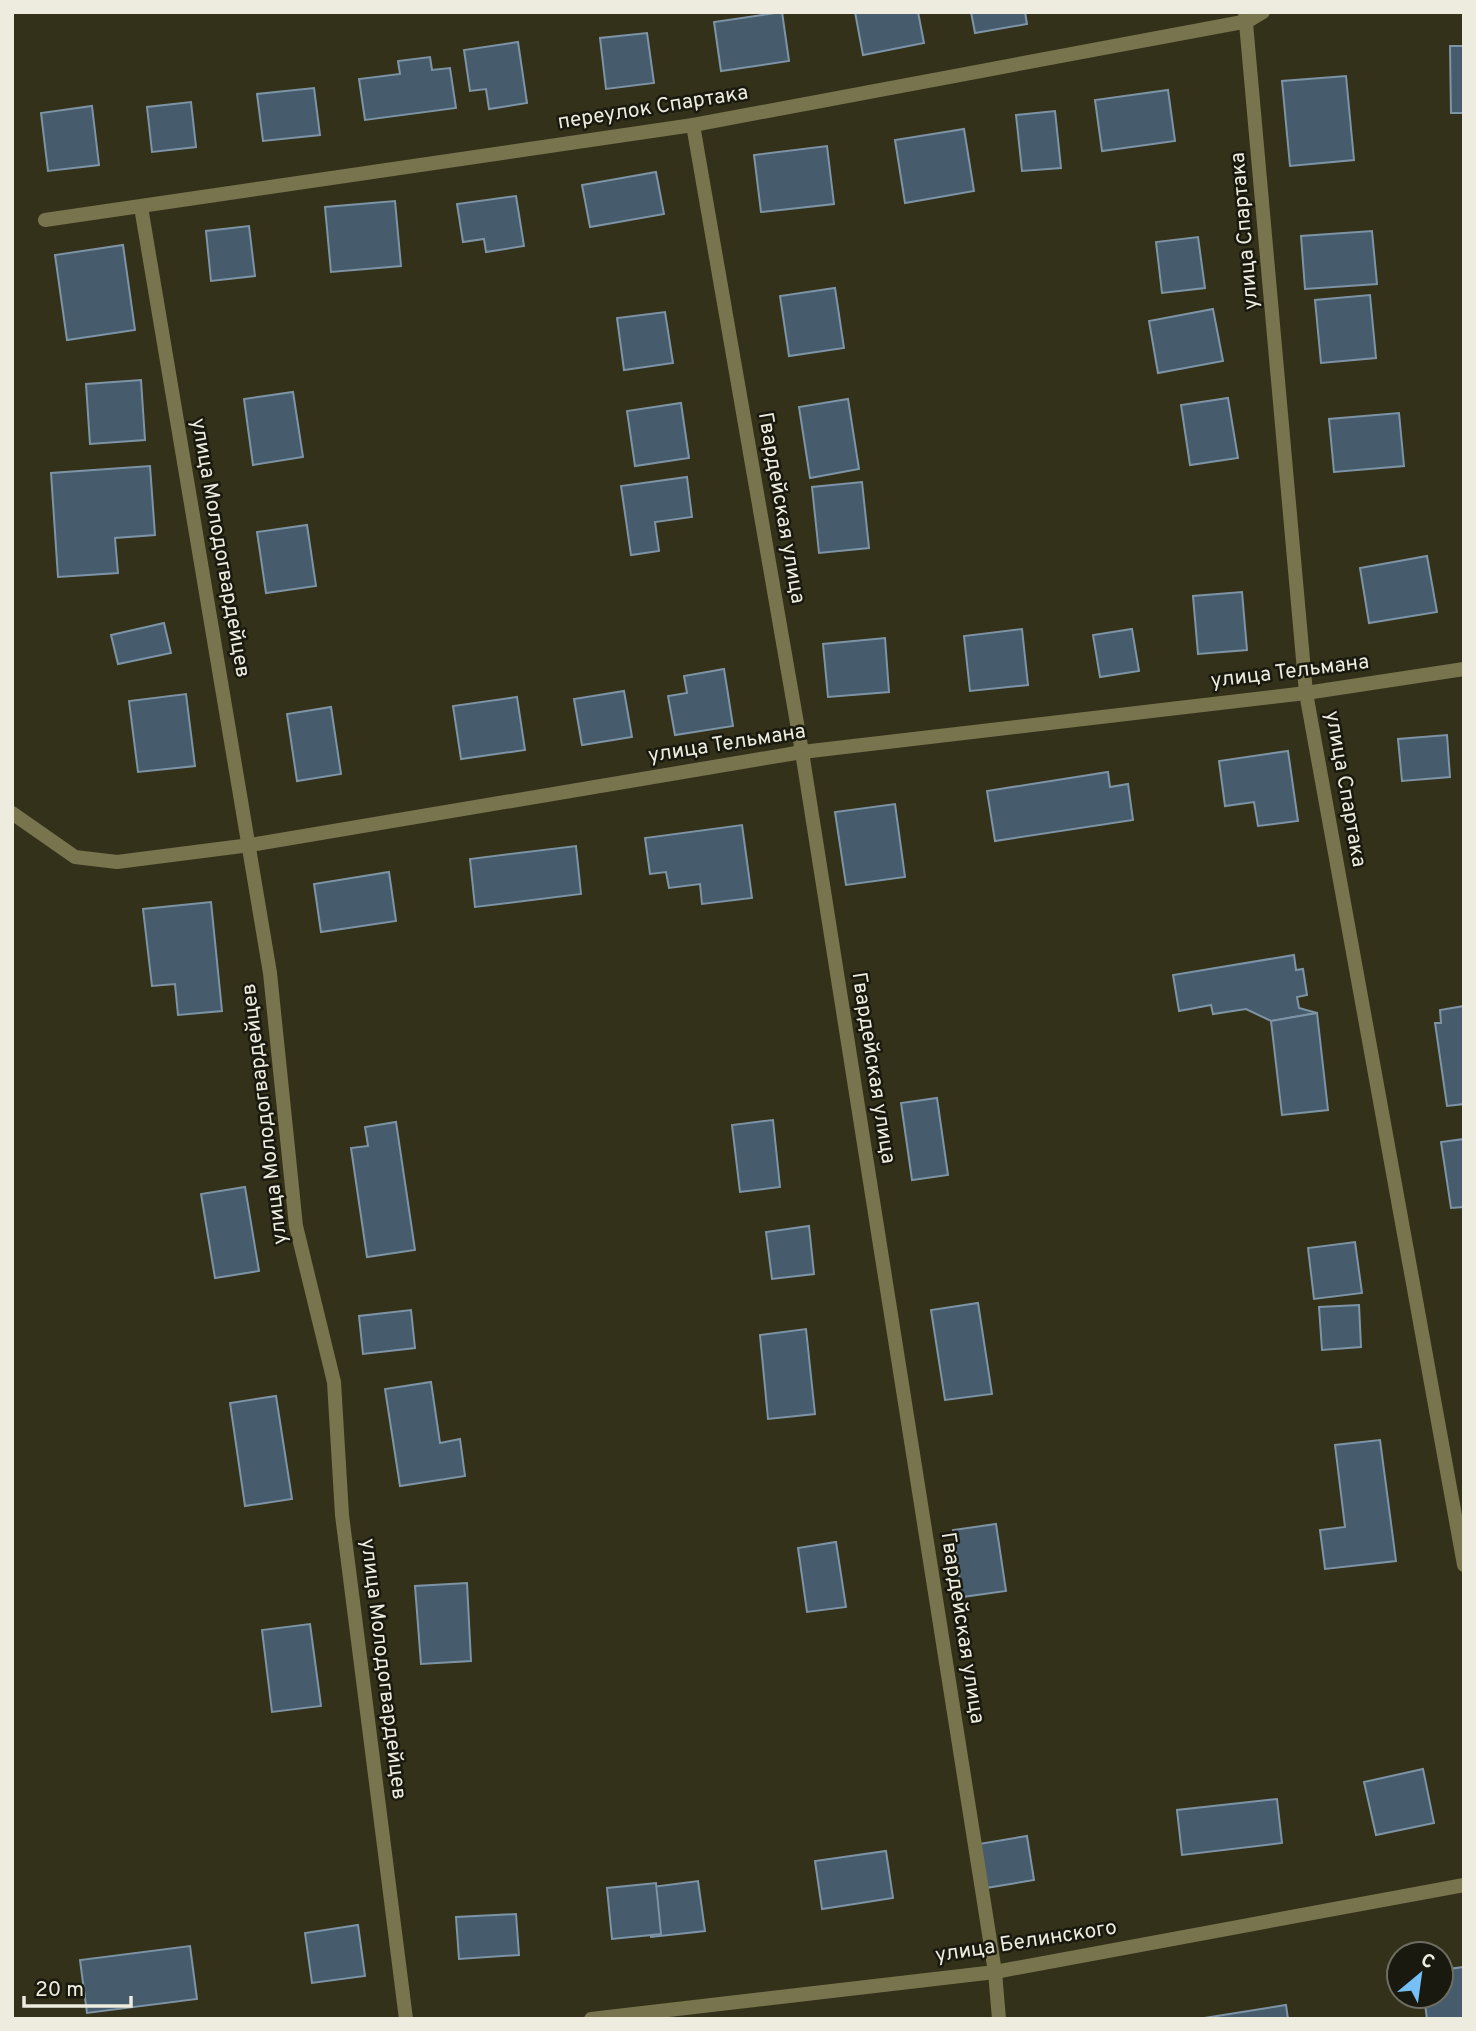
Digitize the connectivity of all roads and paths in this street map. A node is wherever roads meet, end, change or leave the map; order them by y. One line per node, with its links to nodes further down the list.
1 (1263, 12): 2 (street, переулок Спартака)
2 (1246, 17): 3 (street, переулок Спартака); 7 (street, улица Спартака)
3 (693, 125): 4 (street, переулок Спартака); 8 (street, Гвардейская улица)
4 (141, 207): 5 (street, переулок Спартака); 10 (street, улица Молодогвардейцев)
5 (45, 220)
6 (1464, 669): 7 (street, улица Тельмана)
7 (1306, 693): 8 (street, улица Тельмана); 11 (street, улица Спартака)
8 (802, 752): 10 (street, улица Тельмана); 13 (street, Гвардейская улица)
9 (12, 813): 10 (street, улица Тельмана)
10 (250, 845): 14 (street, улица Молодогвардейцев)
11 (1464, 1565)
12 (1464, 1885): 13 (street, улица Белинского)
13 (995, 1972): 15 (street, улица Белинского); 16 (street, Гвардейская улица)
14 (406, 2019)
15 (591, 2019)
16 (999, 2019)

